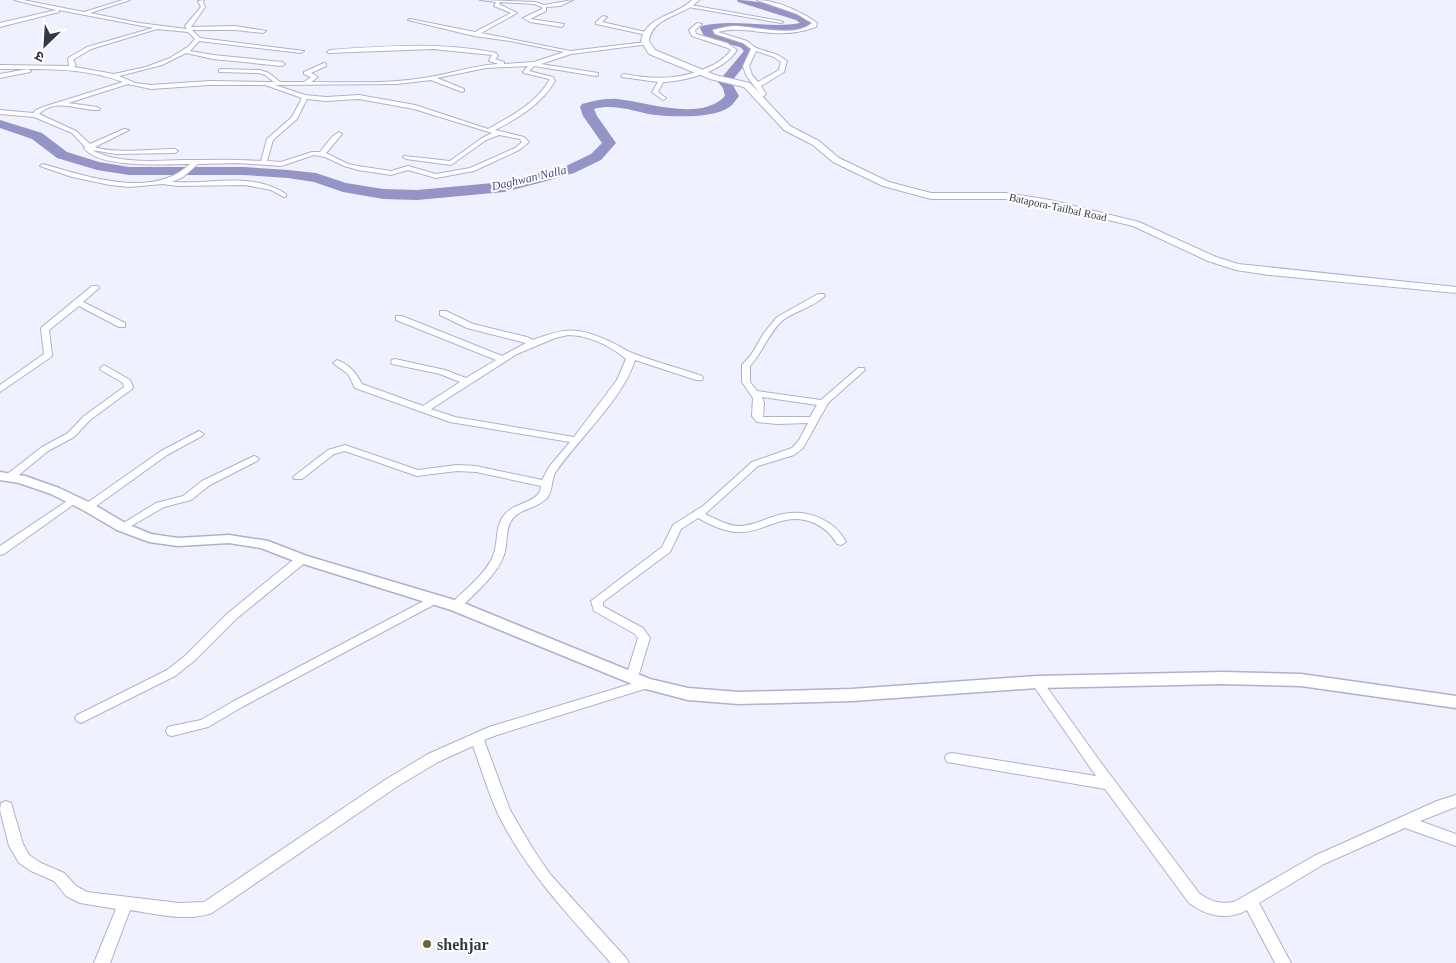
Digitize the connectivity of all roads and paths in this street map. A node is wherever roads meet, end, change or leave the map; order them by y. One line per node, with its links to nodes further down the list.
1 (16, 0): 10 (street)
2 (128, 0): 11 (street)
3 (202, 0): 23 (street)
4 (482, 0): 7 (street)
5 (571, 0): 9 (street)
6 (759, 0): 29 (street)
7 (500, 1): 9 (street); 12 (street)
8 (692, 2): 18 (street); 25 (main road)
9 (544, 6): 13 (street)
10 (61, 10): 11 (street); 20 (street)
11 (84, 14): 22 (street)
12 (511, 16): 15 (street); 26 (street)
13 (534, 16): 15 (street); 17 (street)
14 (605, 17): 25 (street)
15 (527, 19): 21 (street)
16 (410, 20): 26 (street)
17 (569, 21)
18 (781, 22)
19 (699, 24): 42 (street)
20 (0, 25)
21 (562, 25)
22 (159, 27): 23 (street); 40 (street)
23 (189, 30): 24 (street); 27 (street)
24 (263, 31)
25 (647, 33): 28 (main road)
26 (473, 34): 33 (street)
27 (198, 39): 30 (street); 31 (street)
28 (646, 44): 33 (street); 42 (main road, Batapora-Tailbal Road)
29 (754, 50): 53 (street); 53 (street)
30 (184, 51): 34 (street); 45 (street)
31 (301, 51)
32 (330, 52): 37 (street)
33 (570, 52): 35 (street)
34 (282, 64)
35 (533, 64): 37 (street); 43 (street); 63 (street)
36 (324, 65): 52 (street)
37 (508, 65): 47 (street)
38 (0, 67): 39 (street)
39 (36, 68): 40 (street); 44 (street)
40 (71, 68): 45 (street)
41 (221, 71): 51 (street)
42 (703, 73): 48 (street); 57 (main road, Batapora-Tailbal Road)
43 (596, 74)
44 (0, 76)
45 (113, 76): 49 (street)
46 (624, 76): 48 (street)
47 (431, 78): 52 (street); 54 (street)
48 (661, 81): 56 (street)
49 (128, 82): 50 (street); 58 (street)
50 (265, 83): 51 (street); 55 (street)
51 (278, 83): 52 (street)
52 (306, 83)
53 (758, 85): 57 (street)
54 (462, 90)
55 (305, 97): 63 (street); 70 (street)
56 (663, 98)
57 (758, 99): 76 (main road, Batapora-Tailbal Road)
58 (65, 103): 59 (street); 61 (street)
59 (97, 110)
60 (0, 112): 61 (street)
61 (35, 115): 66 (street)
62 (126, 130): 66 (street)
63 (489, 131): 64 (street)
64 (498, 133): 68 (street); 69 (street)
65 (339, 134): 68 (street)
66 (88, 146): 67 (street); 71 (street)
67 (175, 151)
68 (322, 154): 70 (street)
69 (406, 157)
70 (264, 162): 71 (street)
71 (193, 164): 73 (street)
72 (43, 166): 73 (street)
73 (159, 182): 74 (street)
74 (284, 195)
75 (95, 288): 78 (street)
76 (1456, 290)
77 (821, 296): 92 (street)
78 (78, 302): 81 (street); 91 (street)
79 (443, 313): 82 (street)
80 (399, 318): 84 (street)
81 (122, 325)
82 (532, 343): 83 (street); 84 (street)
83 (626, 354): 89 (street); 97 (street)
84 (504, 360): 90 (street)
85 (395, 362): 90 (street)
86 (337, 363): 94 (street)
87 (104, 368): 99 (street)
88 (861, 370): 93 (street)
89 (698, 378)
90 (468, 382): 94 (street)
91 (0, 388)
92 (754, 393): 93 (street); 95 (street)
93 (824, 403): 95 (street)
94 (423, 410): 97 (street)
95 (813, 420): 104 (street)
96 (199, 434): 103 (street)
97 (577, 440): 101 (street)
98 (254, 459): 105 (street)
99 (5, 476): 102 (street)
100 (298, 476): 101 (street)
101 (547, 484): 110 (street)
102 (73, 500): 103 (street); 107 (street)
103 (88, 507): 105 (street)
104 (697, 514): 106 (street); 111 (street)
105 (122, 527): 108 (street)
106 (841, 542)
107 (0, 551)
108 (302, 559): 109 (street); 115 (street)
109 (435, 599): 110 (street); 116 (street)
110 (456, 606): 111 (street)
111 (632, 677): 113 (street)
112 (1037, 682): 113 (street); 114 (street); 119 (street)
113 (647, 684): 117 (street)
114 (1456, 702)
115 (81, 718)
116 (172, 731)
117 (477, 738): 125 (street); 127 (street)
118 (952, 758): 119 (street)
119 (1109, 784): 124 (street)
120 (1456, 801): 122 (street)
121 (6, 806): 125 (street)
122 (1406, 822): 123 (street); 124 (street)
123 (1456, 840)
124 (1250, 900): 128 (street)
125 (124, 904): 126 (street)
126 (102, 963)
127 (621, 963)
128 (1283, 963)

